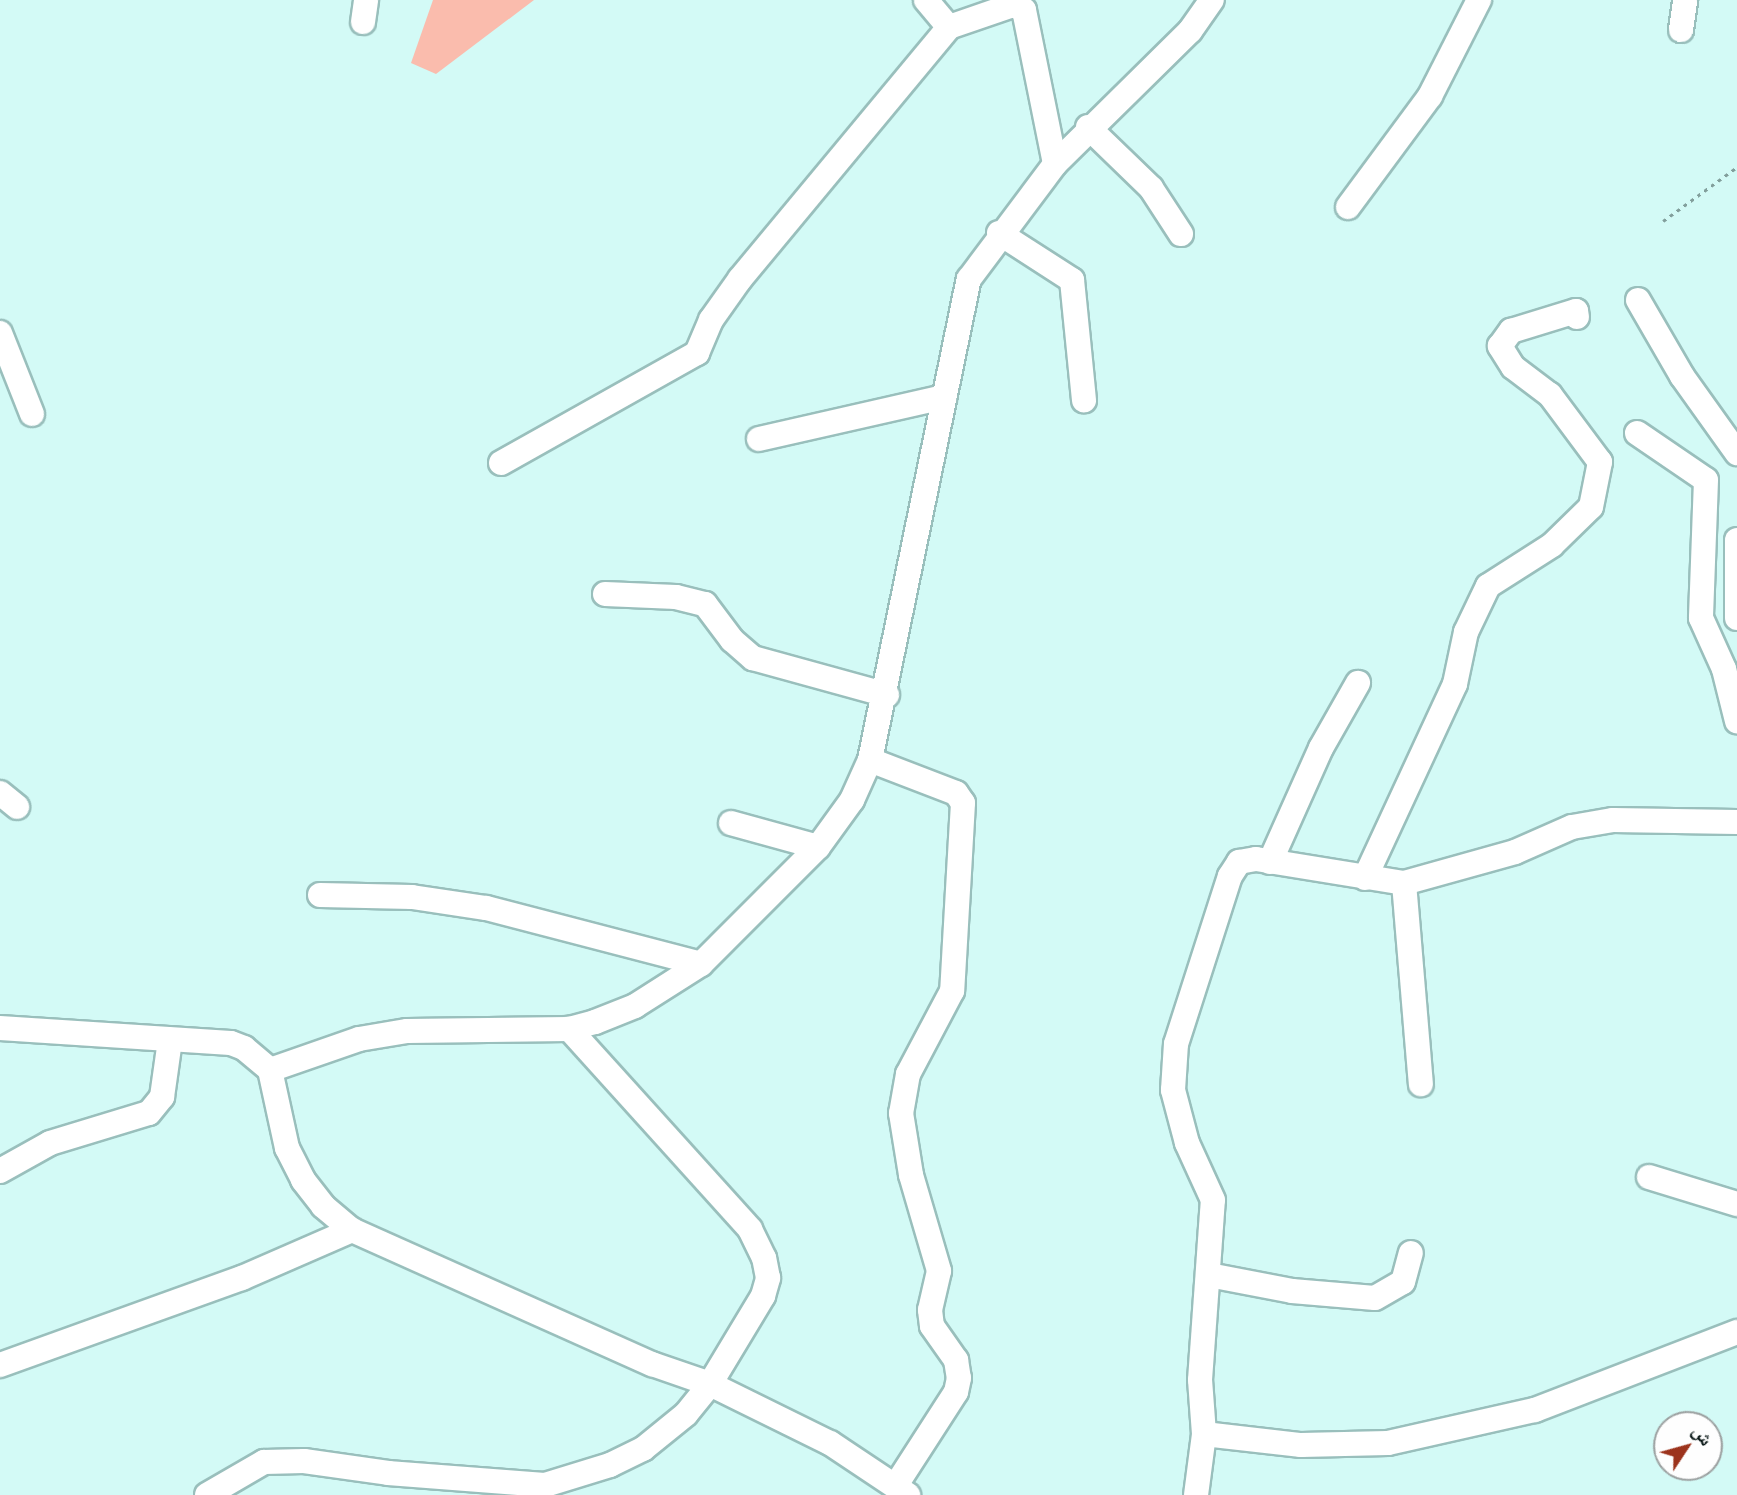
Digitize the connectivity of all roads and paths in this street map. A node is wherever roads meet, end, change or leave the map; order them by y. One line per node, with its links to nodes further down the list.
1 (926, 0): 5 (street)
2 (1212, 0): 7 (street)
3 (1479, 0): 10 (street)
4 (1685, 0): 6 (street)
5 (949, 27): 8 (street); 23 (street)
6 (1681, 30)
7 (1088, 127): 8 (street); 13 (street)
8 (1055, 164): 12 (street)
9 (1737, 167): 11 (path)
10 (1348, 207)
11 (1663, 220)
12 (999, 233): 17 (street); 18 (street)
13 (1181, 234)
14 (1638, 300): 22 (street)
15 (1577, 317): 35 (street)
16 (0, 333): 19 (street)
17 (944, 397): 21 (street); 28 (street)
18 (1084, 400)
19 (32, 414)
20 (1637, 433): 29 (street)
21 (759, 439)
22 (1737, 453)
23 (501, 463)
24 (1737, 540): 26 (street)
25 (605, 594): 28 (street)
26 (1737, 618)
27 (1358, 683): 34 (street)
28 (887, 695): 30 (street)
29 (1737, 721)
30 (870, 760): 33 (street); 55 (street)
31 (732, 822): 33 (street)
32 (1737, 822): 36 (street)
33 (818, 847): 38 (street)
34 (1270, 862): 35 (street); 49 (street)
35 (1365, 878): 36 (street)
36 (1404, 883): 43 (street)
37 (320, 895): 38 (street)
38 (701, 964): 40 (street)
39 (0, 1028): 41 (street)
40 (569, 1029): 42 (street); 52 (street)
41 (170, 1040): 42 (street); 44 (street)
42 (270, 1070): 47 (street)
43 (1421, 1084)
44 (0, 1171)
45 (1649, 1177): 46 (street)
46 (1737, 1204)
47 (352, 1230): 51 (street); 52 (street)
48 (1411, 1253): 49 (street)
49 (1209, 1275): 53 (street)
50 (1737, 1332): 53 (street)
51 (0, 1365)
52 (710, 1384): 54 (street); 55 (street)
53 (1203, 1434): 57 (street)
54 (544, 1490): 56 (street)
55 (902, 1490)
56 (207, 1495)
57 (1196, 1495)

